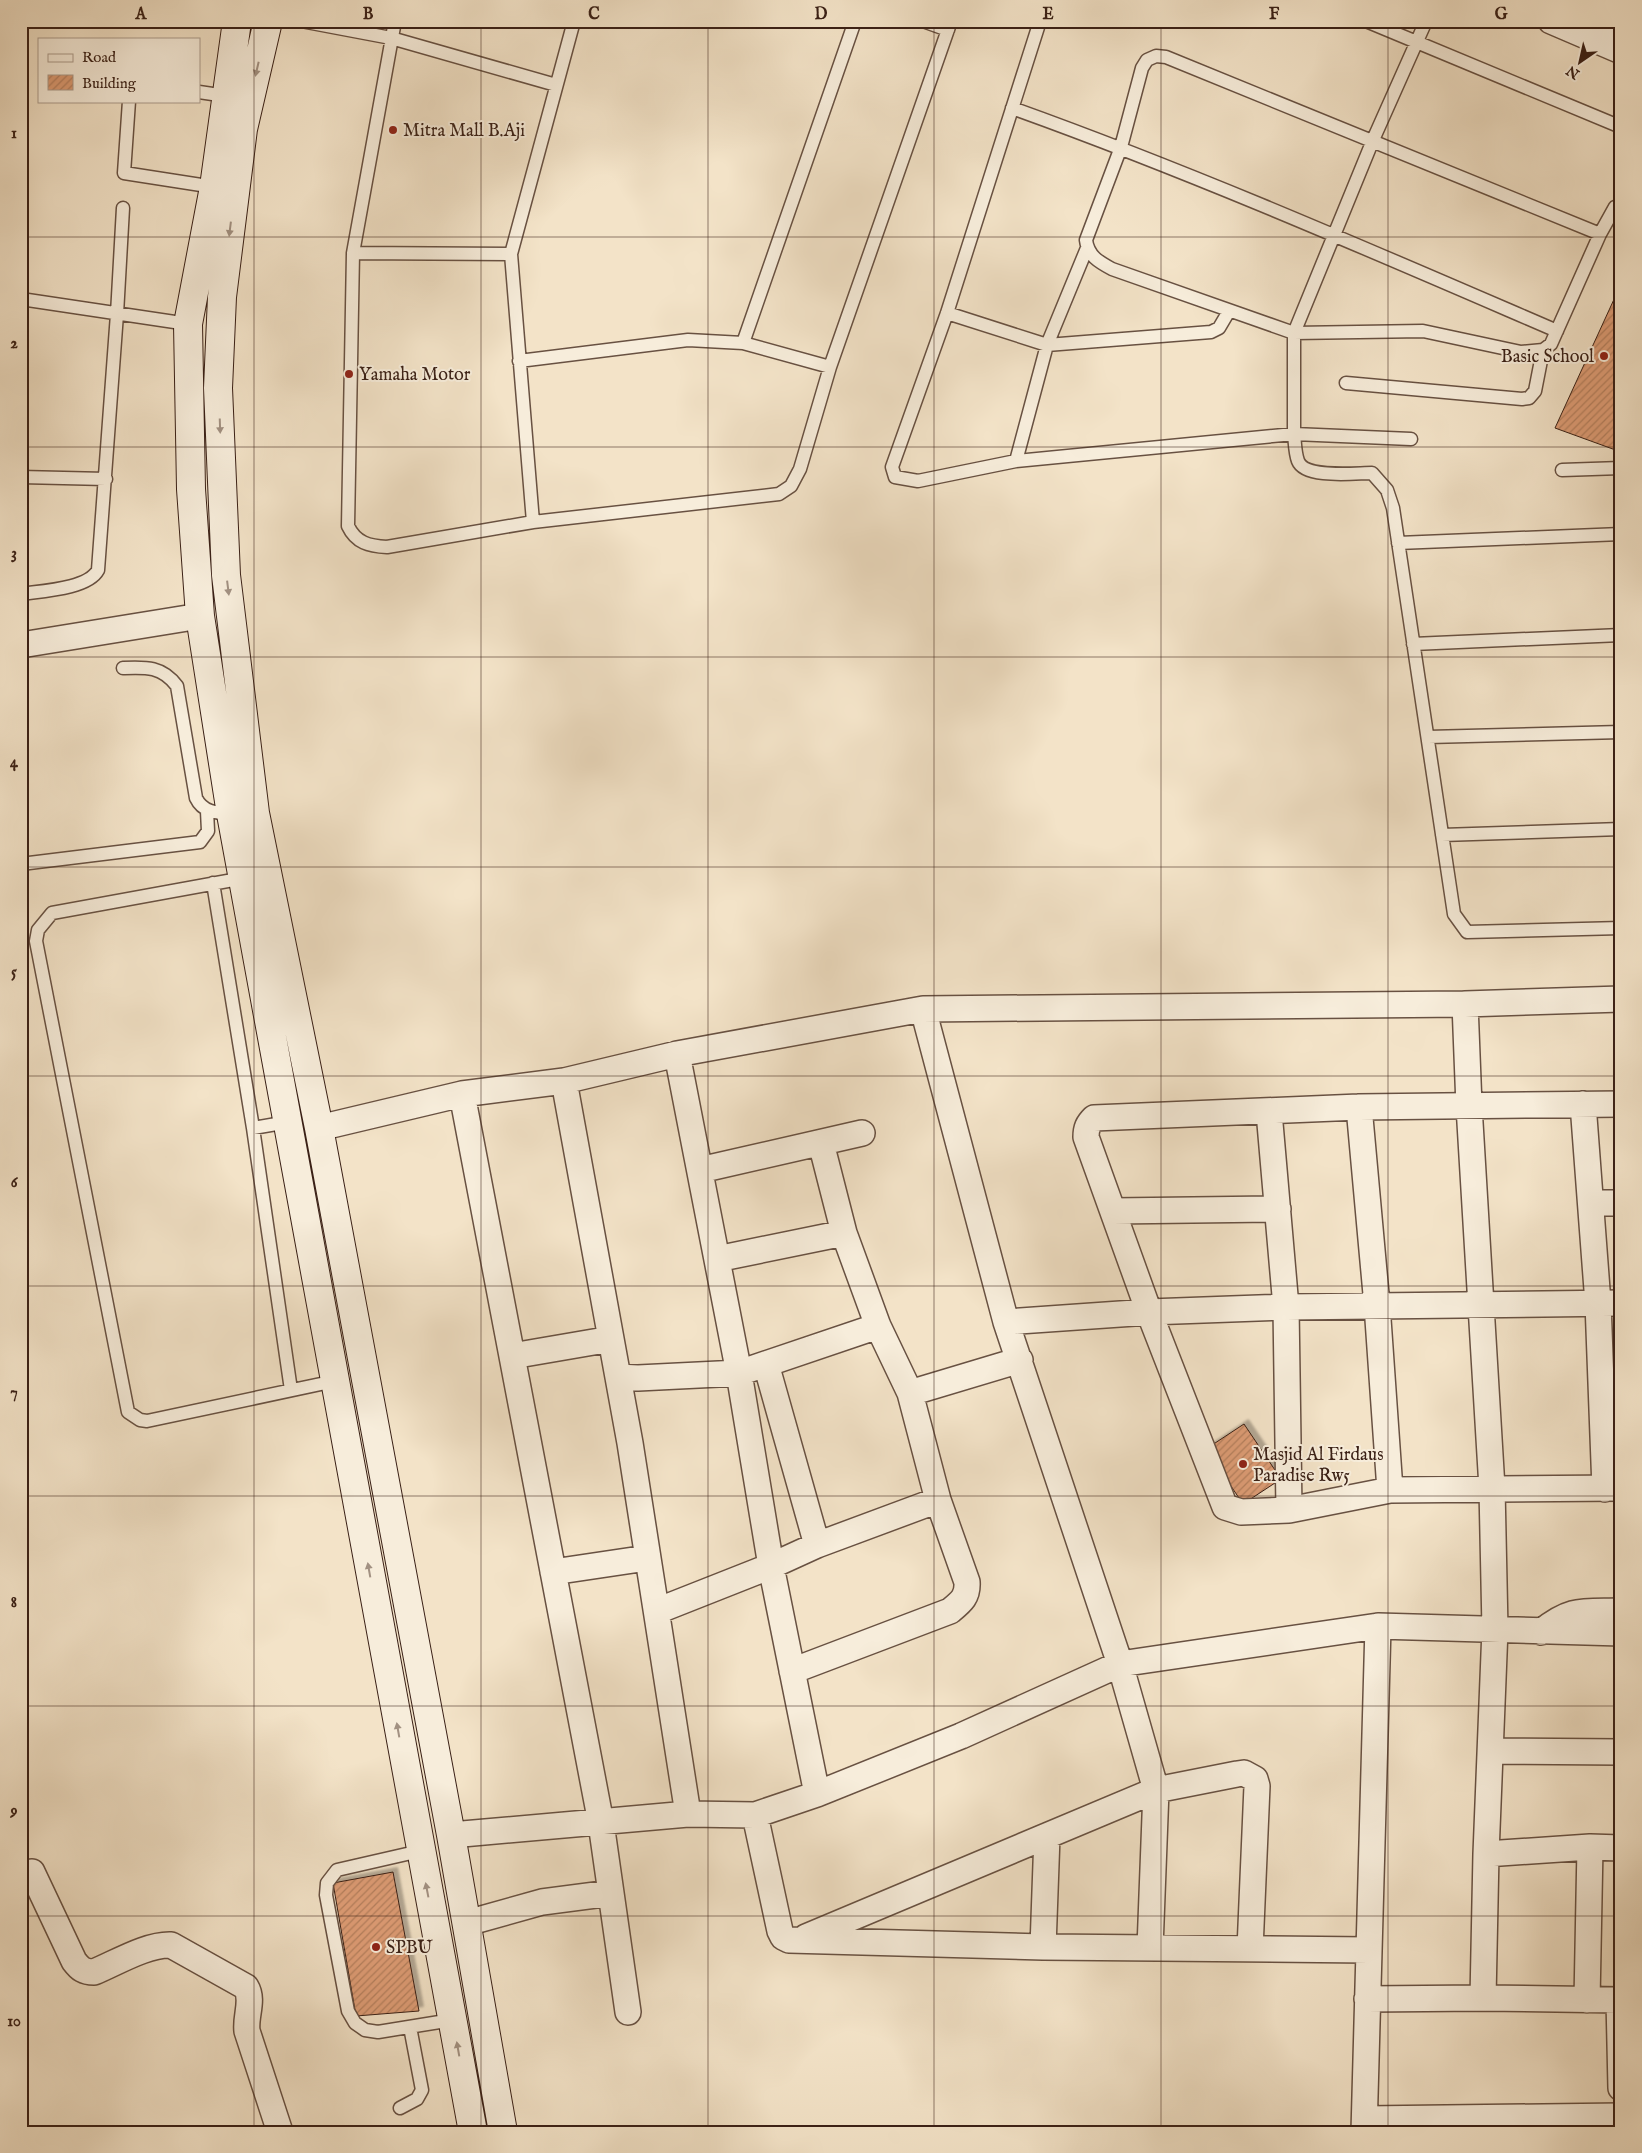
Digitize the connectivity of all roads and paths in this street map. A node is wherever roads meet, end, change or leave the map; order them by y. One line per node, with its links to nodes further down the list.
1 (237, 21): 20 (main road)
2 (268, 21): 48 (main road, one-way to 48)
3 (301, 21): 15 (lane)
4 (395, 21): 15 (lane)
5 (574, 21): 18 (lane)
6 (855, 21): 41 (lane)
7 (923, 21): 14 (lane)
8 (1040, 21): 22 (lane)
9 (1366, 21): 16 (lane)
10 (1426, 21): 16 (lane)
11 (1551, 21): 17 (street)
12 (1611, 21): 13 (street)
13 (1621, 25)
14 (950, 26): 45 (lane)
15 (391, 38): 18 (lane); 32 (lane)
16 (1418, 43): 23 (lane); 24 (lane)
17 (1621, 51)
18 (556, 85): 33 (lane)
19 (200, 92): 20 (lane)
20 (226, 96): 26 (main road)
21 (129, 102): 26 (lane)
22 (1012, 108): 25 (lane); 36 (lane)
23 (1621, 127)
24 (1373, 140): 25 (lane); 29 (lane); 30 (lane)
25 (1121, 147): 30 (lane); 31 (lane)
26 (214, 187): 38 (main road)
27 (1615, 207): 29 (lane)
28 (123, 208): 37 (lane)
29 (1600, 234): 39 (lane)
30 (1335, 235): 39 (lane); 40 (lane)
31 (1087, 248): 35 (lane); 42 (lane)
32 (354, 253): 33 (lane); 56 (lane)
33 (512, 254): 44 (lane)
34 (21, 300): 37 (lane)
35 (1228, 311): 40 (lane); 42 (lane)
36 (947, 313): 42 (lane); 51 (lane)
37 (118, 314): 38 (lane); 55 (lane)
38 (188, 324): 47 (main road)
39 (1557, 331): 43 (lane)
40 (1294, 334): 43 (lane); 49 (lane)
41 (742, 343): 44 (lane); 45 (lane)
42 (1048, 345): 51 (lane)
43 (1543, 350): 46 (lane)
44 (519, 361): 56 (lane)
45 (830, 368): 56 (lane)
46 (1346, 383)
47 (189, 388): 48 (main road); 60 (main road)
48 (218, 388): 67 (main road, one-way to 67)
49 (1294, 434): 50 (lane); 51 (lane); 58 (lane)
50 (1411, 439)
51 (1016, 461)
52 (1621, 468): 53 (lane)
53 (1562, 470)
54 (21, 477): 55 (lane)
55 (106, 479): 59 (lane)
56 (533, 522)
57 (1621, 534): 58 (lane)
58 (1398, 543): 62 (lane)
59 (21, 594)
60 (200, 616): 63 (street); 67 (main road)
61 (1621, 635): 62 (lane)
62 (1413, 644): 66 (lane)
63 (21, 645)
64 (124, 668): 67 (lane)
65 (1621, 732): 66 (lane)
66 (1428, 737): 69 (lane)
67 (231, 813): 70 (lane); 71 (main road); 87 (main road)
68 (1621, 830): 69 (lane)
69 (1442, 835): 73 (lane)
70 (21, 864)
71 (244, 878): 72 (lane); 85 (main road)
72 (213, 883): 86 (lane); 111 (lane)
73 (1621, 928)
74 (1621, 999): 75 (street)
75 (1465, 1004): 76 (street); 82 (street)
76 (923, 1010): 77 (street); 102 (street)
77 (677, 1054): 78 (street); 90 (street)
78 (564, 1081): 79 (street); 104 (street)
79 (462, 1094): 87 (street); 105 (street)
80 (1583, 1104): 81 (street); 82 (street); 91 (street)
81 (1621, 1104)
82 (1469, 1106): 83 (street); 97 (street)
83 (1359, 1107): 84 (street); 99 (street)
84 (1269, 1112): 93 (street); 94 (street)
85 (288, 1122): 86 (lane); 110 (main road)
86 (253, 1128): 111 (lane)
87 (319, 1128): 137 (main road)
88 (862, 1133): 89 (street)
89 (821, 1143): 90 (street); 95 (street)
90 (700, 1170): 96 (street)
91 (1591, 1203): 92 (street); 98 (street)
92 (1621, 1203)
93 (1278, 1209): 94 (street); 100 (street)
94 (1112, 1211): 101 (street)
95 (844, 1232): 96 (street); 103 (street)
96 (716, 1259): 108 (street)
97 (1481, 1303): 98 (street); 99 (street); 113 (street)
98 (1610, 1303): 114 (street)
99 (1377, 1305): 100 (street); 115 (street)
100 (1286, 1308): 101 (street); 117 (street)
101 (1149, 1312): 102 (street); 117 (street)
102 (1006, 1322): 106 (street)
103 (878, 1326): 107 (street); 112 (street)
104 (612, 1339): 105 (street); 109 (street)
105 (512, 1356): 121 (street)
106 (1020, 1360): 112 (street); 128 (street)
107 (766, 1364): 108 (street); 118 (street)
108 (739, 1373): 109 (street); 120 (street)
109 (618, 1377): 119 (street)
110 (335, 1381): 111 (lane); 141 (main road, one-way to 110)
111 (291, 1390)
112 (910, 1393): 116 (street)
113 (1492, 1488): 114 (street); 115 (street); 125 (street)
114 (1613, 1488)
115 (1390, 1490): 117 (street)
116 (938, 1500): 118 (street); 129 (street)
117 (1289, 1510)
118 (817, 1545): 120 (street)
119 (647, 1558): 121 (street); 122 (street)
120 (771, 1566): 122 (street); 129 (street)
121 (553, 1572): 136 (street)
122 (657, 1611): 134 (street)
123 (1621, 1611): 126 (street)
124 (1378, 1626): 125 (street); 128 (street); 150 (street)
125 (1495, 1629): 126 (street); 130 (street)
126 (1541, 1632): 127 (street)
127 (1621, 1633)
128 (1120, 1664): 132 (street); 133 (street)
129 (792, 1671): 133 (street)
130 (1491, 1750): 131 (street); 142 (street)
131 (1621, 1752)
132 (1156, 1790): 138 (street); 148 (street); 149 (street)
133 (817, 1794): 135 (street)
134 (688, 1814): 135 (street); 136 (street)
135 (755, 1815): 146 (street)
136 (601, 1823): 137 (street); 144 (street)
137 (451, 1835): 145 (main road)
138 (1047, 1836): 146 (street); 147 (street)
139 (1590, 1847): 140 (street); 142 (street); 153 (street)
140 (1621, 1848)
141 (420, 1852): 156 (main road, one-way to 141); 157 (lane)
142 (1486, 1854): 151 (street)
143 (32, 1872): 164 (street)
144 (611, 1893): 145 (street); 155 (street)
145 (467, 1923): 158 (main road)
146 (796, 1941): 147 (street)
147 (1043, 1947): 148 (street)
148 (1150, 1948): 149 (street)
149 (1250, 1949): 150 (street)
150 (1369, 1950): 152 (street)
151 (1482, 1998): 152 (street); 153 (street)
152 (1367, 1999): 163 (street)
153 (1588, 2000): 154 (street)
154 (1620, 2000): 160 (street)
155 (628, 2012)
156 (452, 2020): 157 (lane); 159 (main road, one-way to 156)
157 (410, 2027): 161 (lane)
158 (492, 2070): 159 (main road); 166 (main road)
159 (463, 2076): 165 (main road)
160 (1621, 2088)
161 (400, 2108)
162 (1621, 2116): 163 (street)
163 (1364, 2126)
164 (280, 2132)
165 (473, 2132)
166 (503, 2132)

